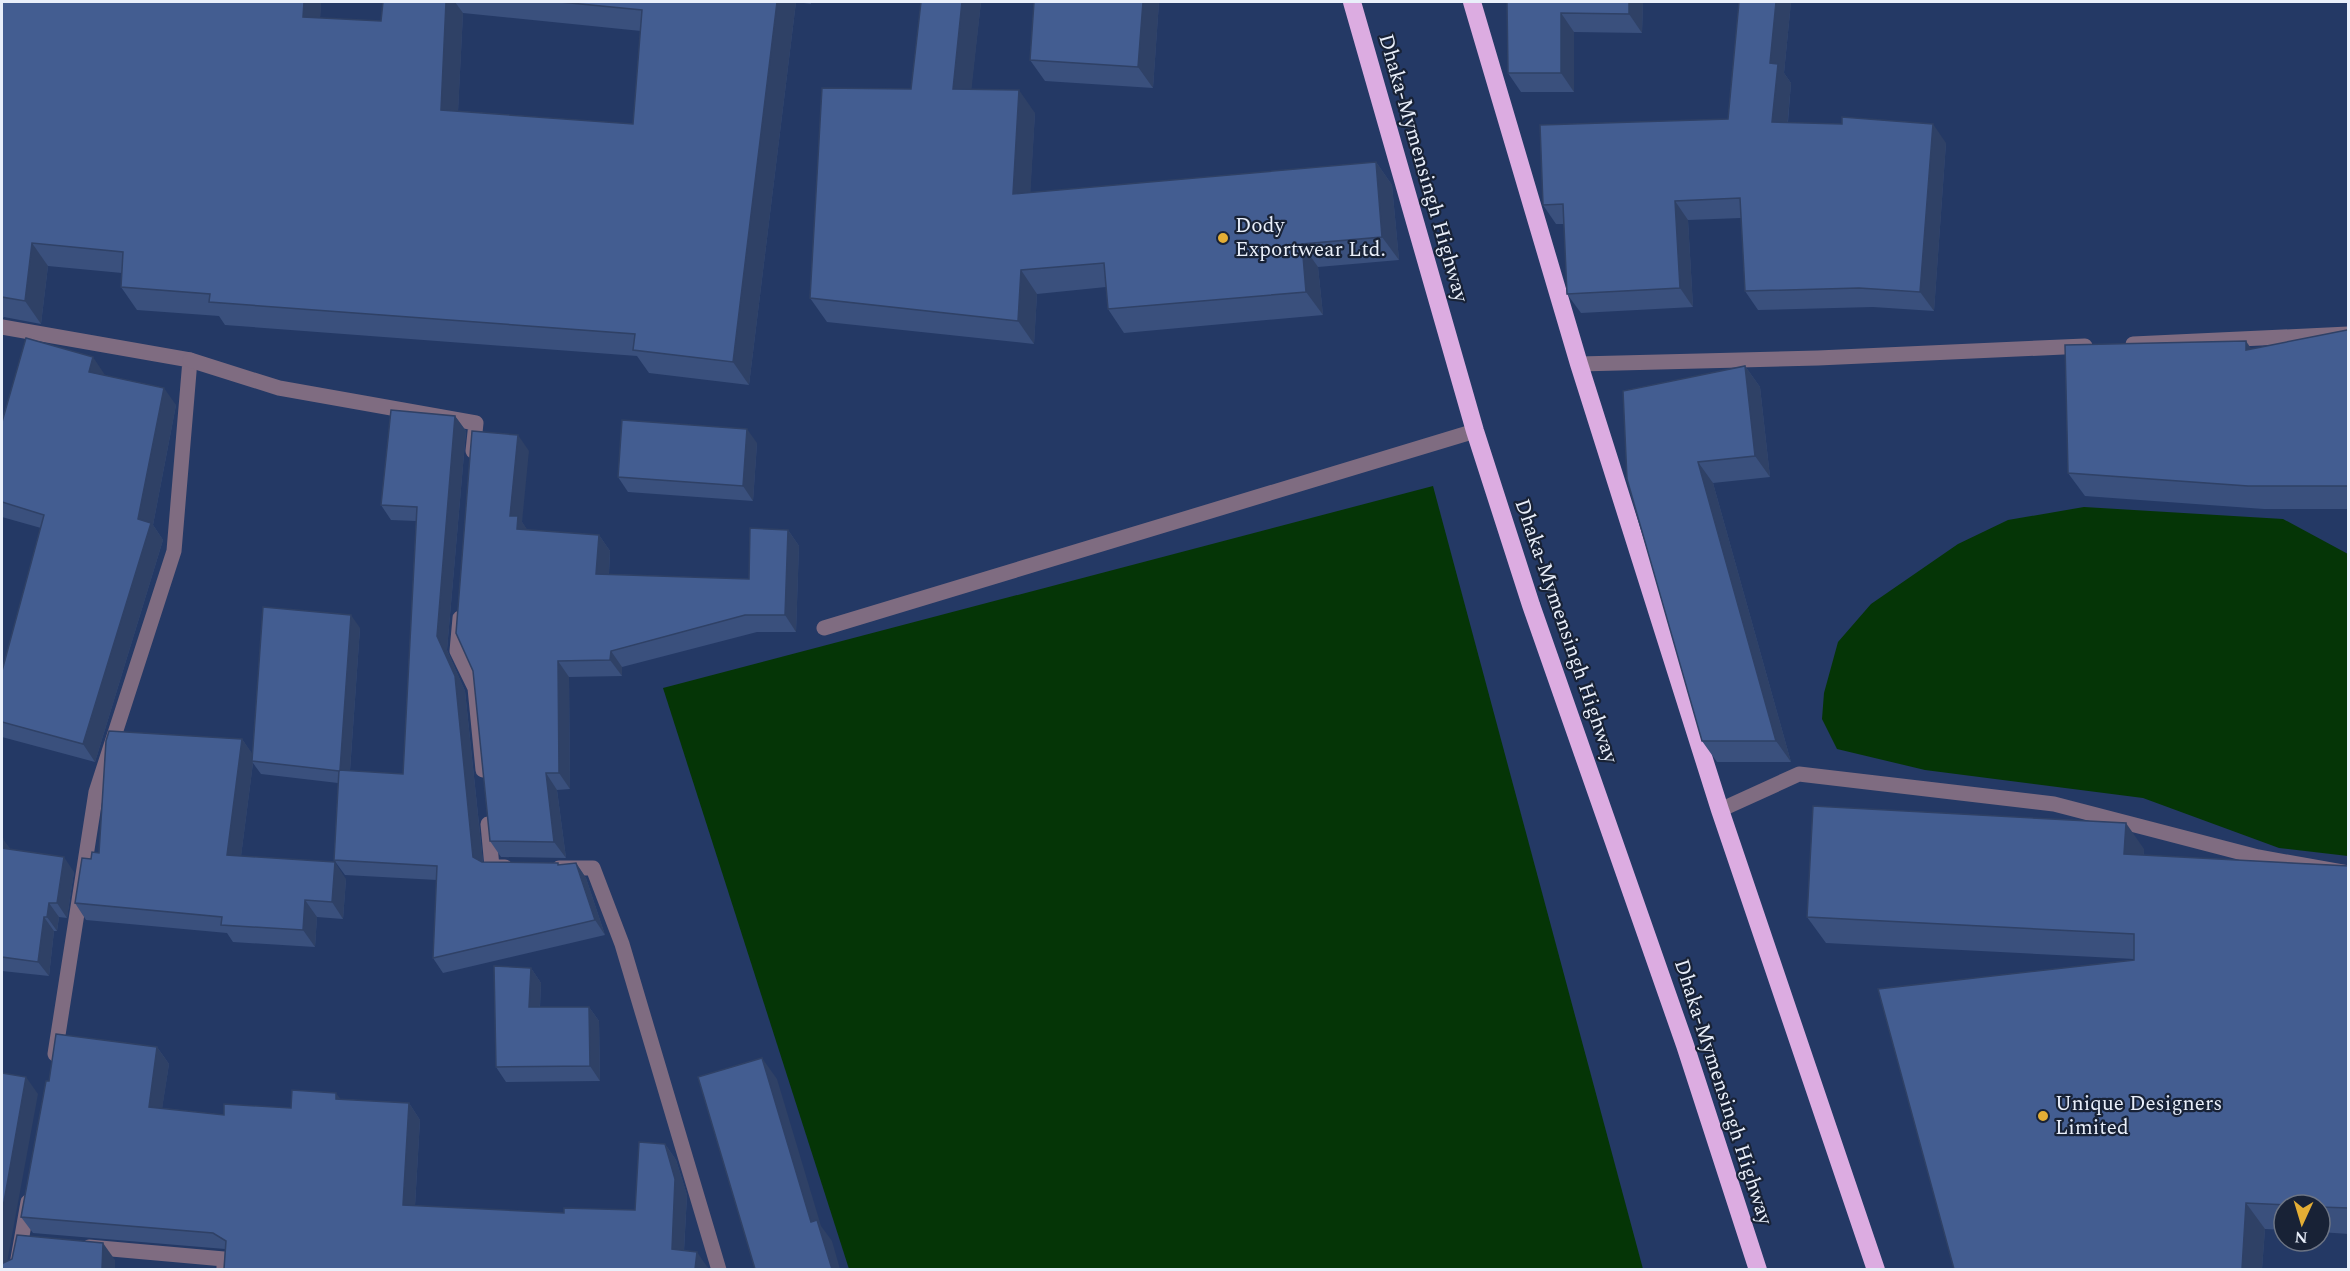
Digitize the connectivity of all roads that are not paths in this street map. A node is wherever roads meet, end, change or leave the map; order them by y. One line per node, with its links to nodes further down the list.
1 (1352, 2): 9 (highway, Dhaka-Mymensingh Highway)
2 (1472, 2): 8 (highway)
3 (2, 327): 7 (street)
4 (2349, 334): 5 (street)
5 (2122, 345)
6 (2099, 346): 8 (street)
7 (190, 360): 10 (street); 19 (street)
8 (1578, 364): 15 (highway)
9 (1475, 431): 12 (street); 25 (highway, Dhaka-Mymensingh Highway)
10 (471, 470)
11 (461, 606): 13 (street)
12 (824, 628)
13 (484, 784)
14 (487, 808): 16 (street)
15 (1720, 810): 18 (street); 26 (highway)
16 (526, 868)
17 (548, 868): 24 (street)
18 (2349, 873)
19 (51, 1074)
20 (31, 1186): 22 (street)
21 (78, 1246): 23 (street)
22 (16, 1269)
23 (224, 1269)
24 (719, 1269)
25 (1758, 1269)
26 (1876, 1269)

